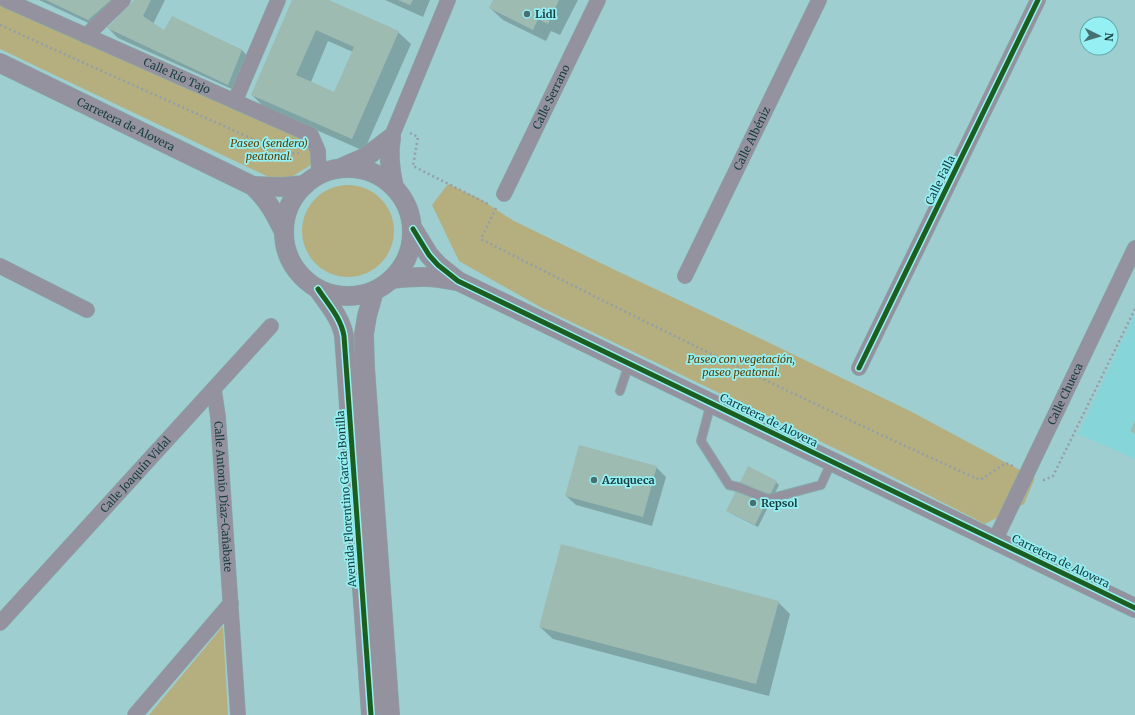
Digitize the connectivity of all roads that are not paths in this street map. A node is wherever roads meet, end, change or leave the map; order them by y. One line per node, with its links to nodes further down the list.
1 (6, 0): 8 (street, Calle Río Tajo)
2 (123, 0): 8 (street)
3 (278, 0): 10 (street)
4 (448, 0): 11 (street)
5 (598, 0): 15 (street, Calle Serrano)
6 (819, 0): 20 (street, Calle Albéniz)
7 (1038, 0): 28 (street, Calle Falla)
8 (86, 36): 10 (street, Calle Río Tajo)
9 (0, 63): 13 (street, Carretera de Alovera)
10 (235, 101): 12 (street, Calle Río Tajo)
11 (399, 135): 12 (street); 14 (street)
12 (320, 176): 13 (street, Carretera de Alovera); 14 (street); 17 (street)
13 (253, 186): 17 (street, Carretera de Alovera)
14 (394, 187): 16 (street)
15 (504, 194)
16 (413, 229): 21 (street); 22 (street, Carretera de Alovera)
17 (284, 232): 23 (street)
18 (1135, 248): 33 (street, Calle Chueca)
19 (0, 266): 25 (street)
20 (685, 276)
21 (392, 279): 22 (street, Carretera de Alovera); 24 (street)
22 (458, 281): 27 (street, Carretera de Alovera)
23 (318, 289): 24 (street); 39 (street, Avenida Florentino García Bonilla)
24 (374, 292): 40 (street)
25 (87, 310)
26 (271, 326): 29 (street, Calle Joaquín Vidal)
27 (629, 364): 30 (lane); 31 (street, Carretera de Alovera)
28 (859, 368)
29 (214, 390): 34 (street, Calle Antonio Díaz-Cañabate); 36 (street, Calle Joaquín Vidal)
30 (620, 391)
31 (711, 403): 32 (street, Carretera de Alovera); 32 (lane)
32 (832, 462): 33 (street, Carretera de Alovera)
33 (994, 540): 35 (street, Carretera de Alovera)
34 (231, 603): 37 (street); 38 (street, Calle Antonio Díaz-Cañabate)
35 (1135, 608)
36 (0, 623)
37 (134, 715)
38 (238, 715)
39 (371, 715)
40 (390, 715)

